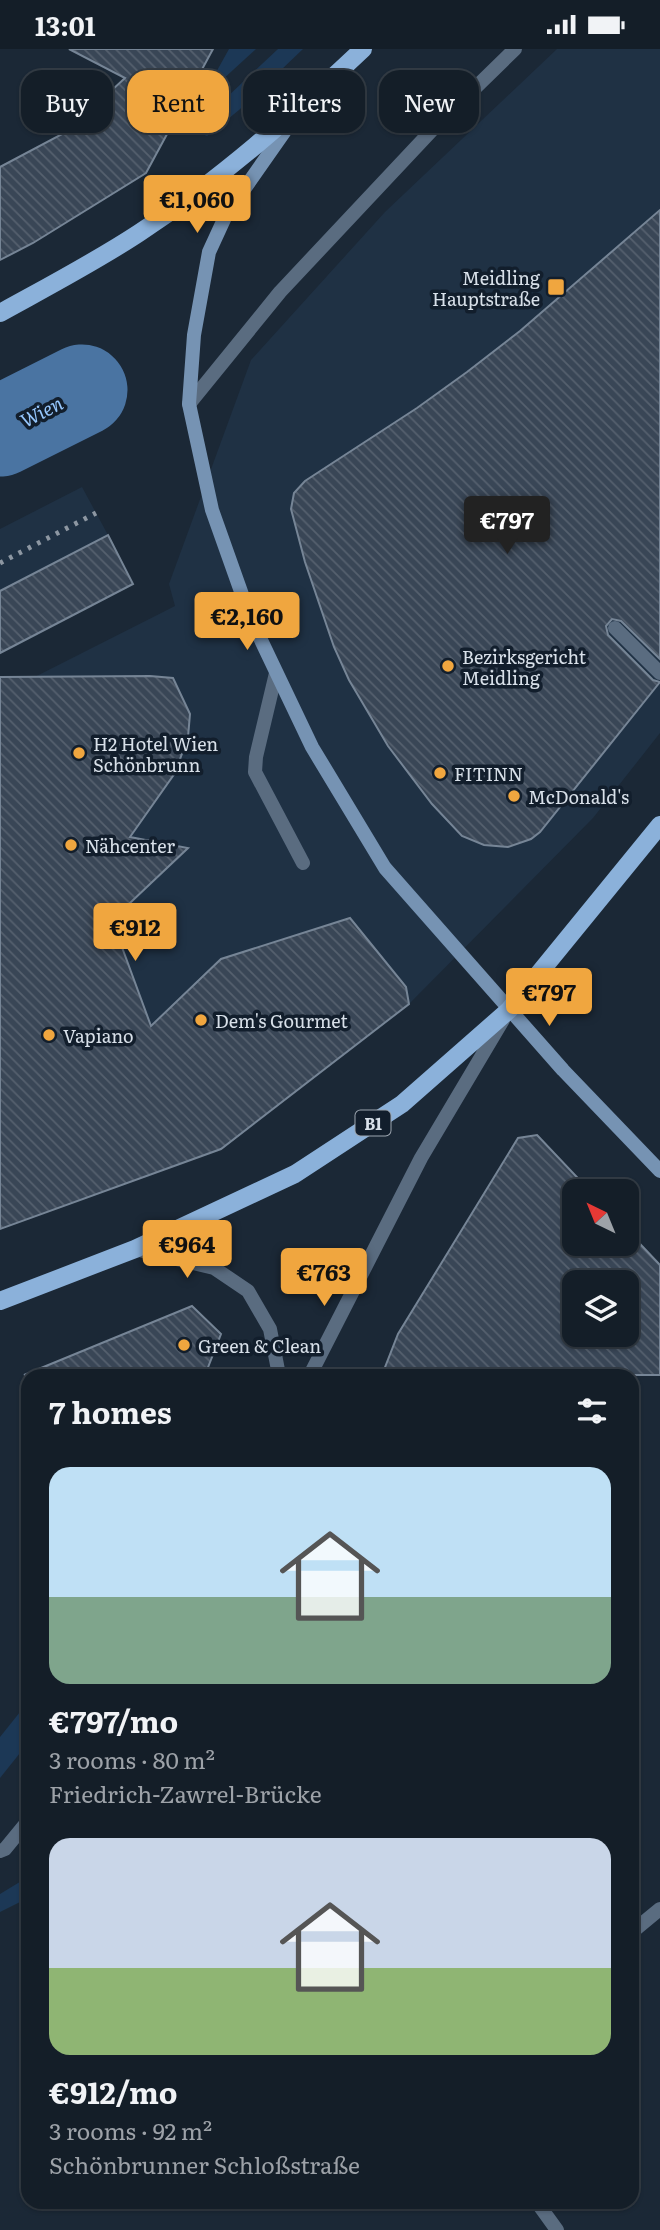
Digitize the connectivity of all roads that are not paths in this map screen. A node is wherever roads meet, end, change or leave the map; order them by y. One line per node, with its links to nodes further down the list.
1 (363, 49): 3 (main road)
2 (514, 49): 7 (street)
3 (341, 70)
4 (270, 133): 6 (main road)
5 (285, 133): 7 (main road)
6 (0, 313)
7 (189, 404): 9 (main road)
8 (615, 628): 10 (street)
9 (276, 673): 12 (street); 13 (main road)
10 (660, 673)
11 (660, 825): 13 (main road, B1)
12 (303, 863)
13 (509, 1010): 14 (main road); 15 (main road, B1); 18 (street)
14 (660, 1171)
15 (135, 1249): 16 (main road, B1); 17 (street)
16 (0, 1301)
17 (278, 1369)
18 (313, 1369)
19 (21, 1830): 20 (street)
20 (0, 1851)
21 (660, 1909): 22 (street)
22 (639, 1926)
23 (542, 2209): 24 (street)
24 (556, 2230)

